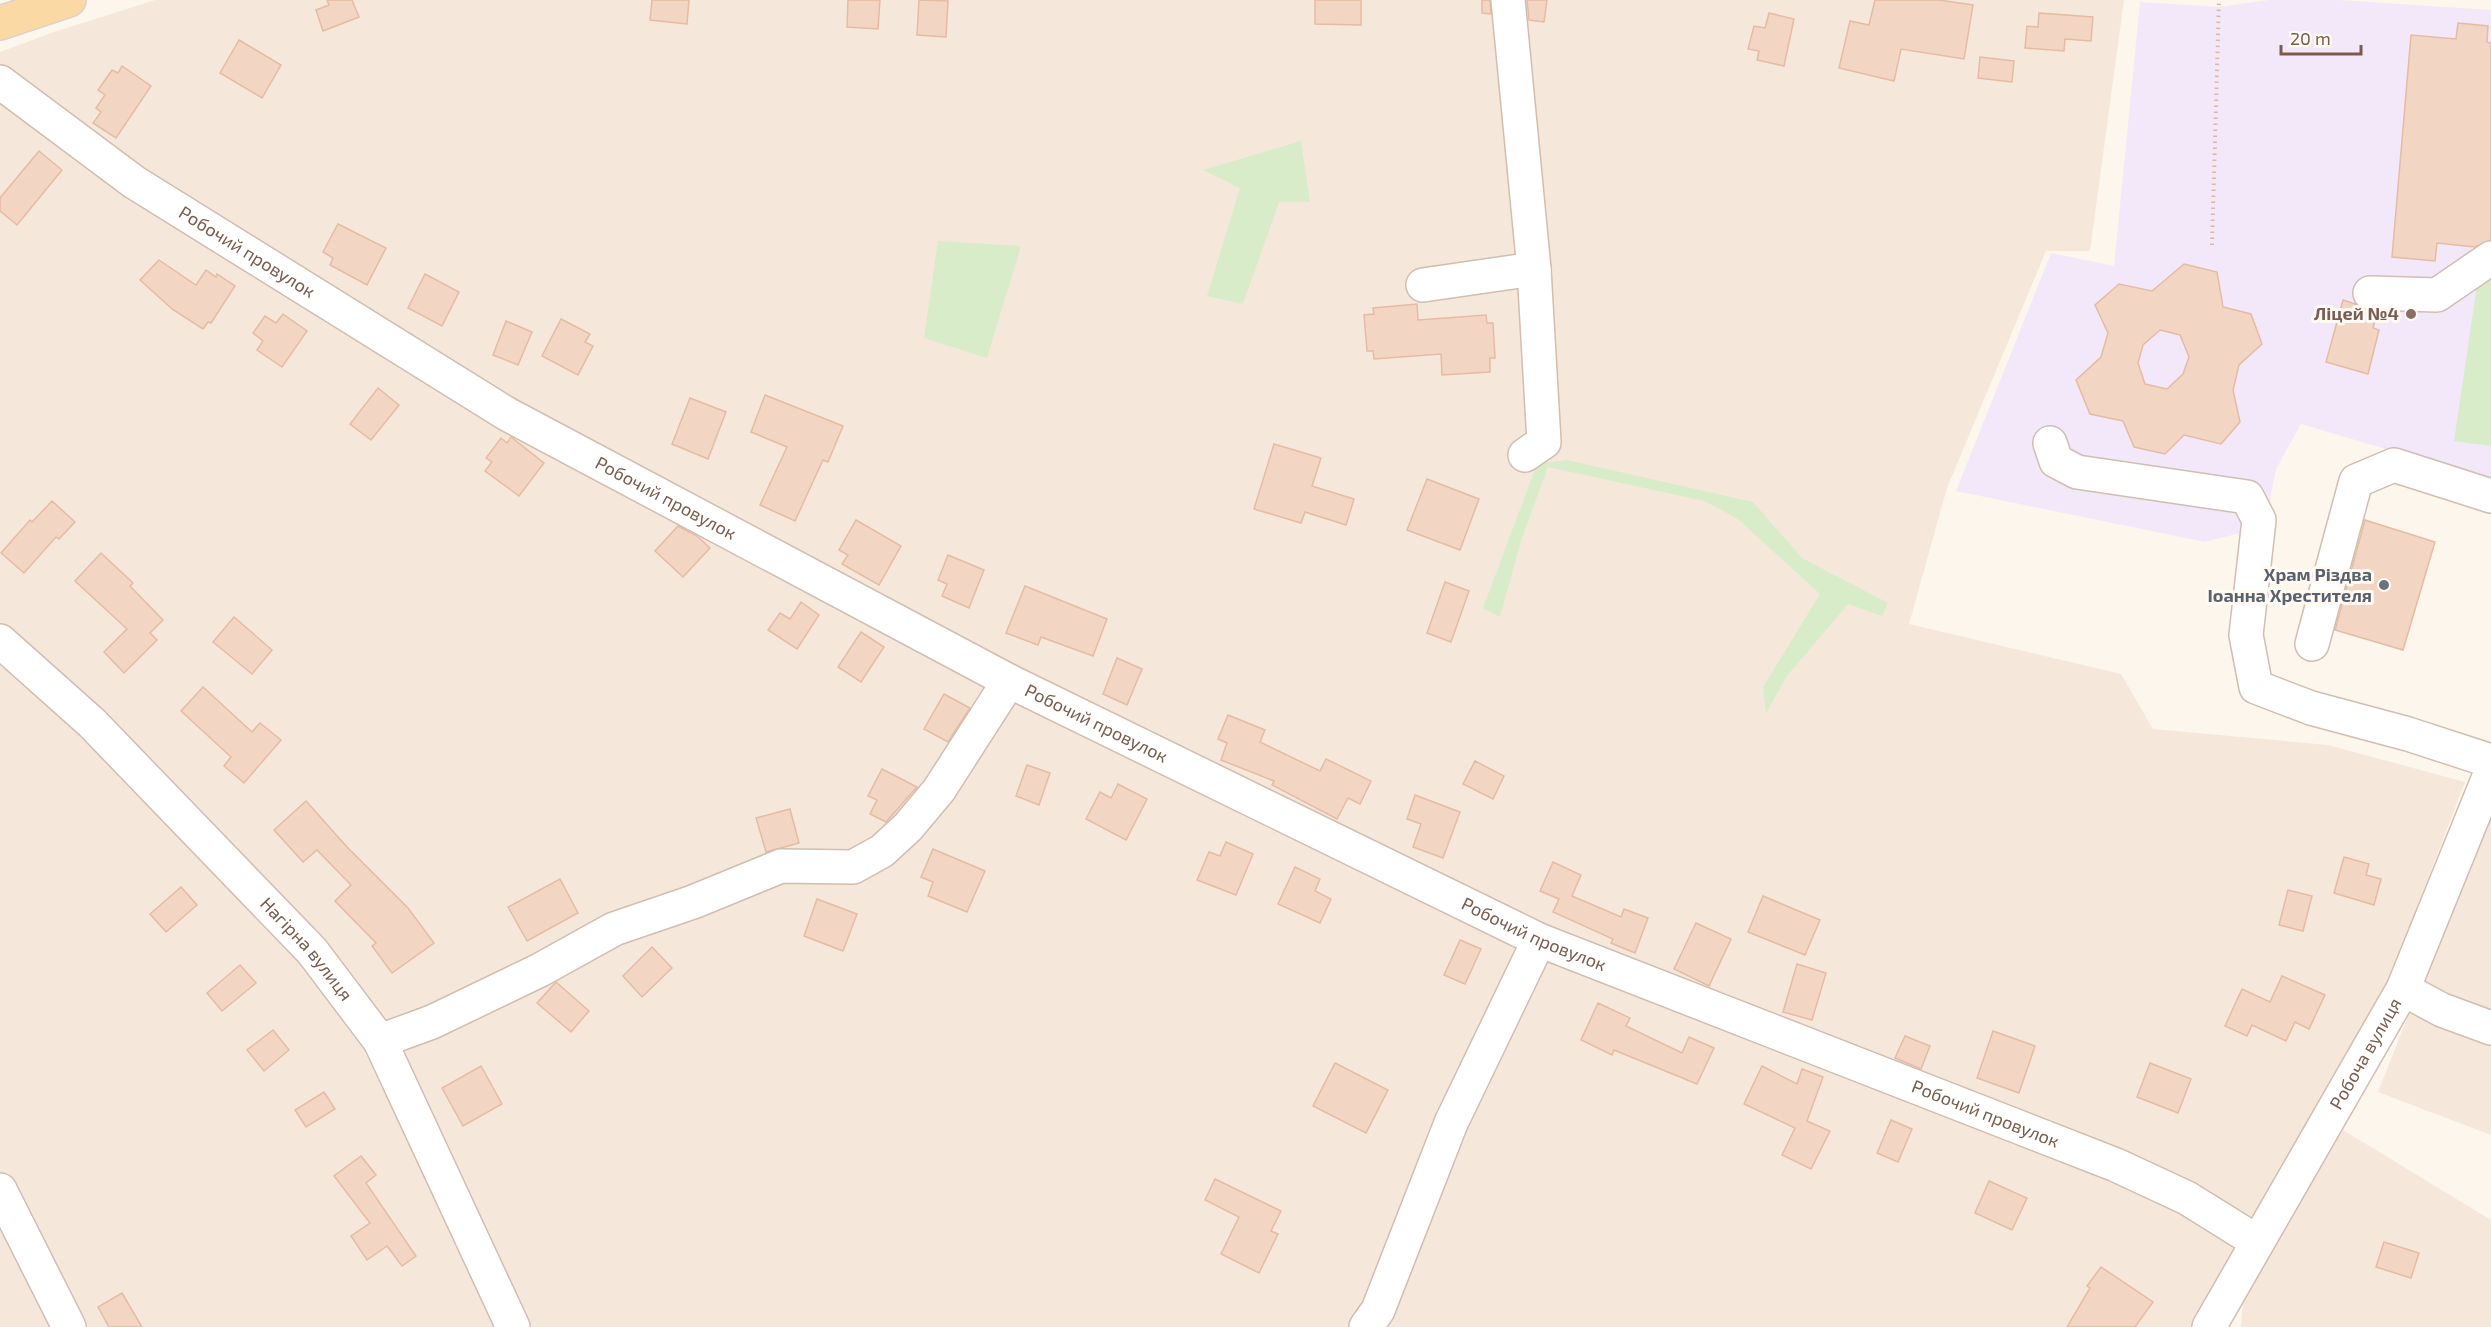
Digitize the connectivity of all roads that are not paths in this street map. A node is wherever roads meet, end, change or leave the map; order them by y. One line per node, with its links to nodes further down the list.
1 (69, 0): 3 (main road)
2 (1508, 0): 6 (street)
3 (0, 22)
4 (0, 82): 14 (street, Робочий провулок)
5 (2491, 258): 8 (street)
6 (1534, 269): 7 (street); 10 (street)
7 (1423, 285)
8 (2370, 293)
9 (2050, 443): 15 (street)
10 (1525, 455)
11 (2491, 496): 13 (street)
12 (0, 641): 20 (street, Нагірна вулиця)
13 (2312, 644)
14 (1009, 681): 17 (street, Робочий провулок); 20 (street)
15 (2491, 761)
16 (2491, 772): 18 (street, Робоча вулиця)
17 (1539, 940): 22 (street, Робочий провулок); 26 (street)
18 (2403, 989): 19 (street); 22 (street, Робоча вулиця)
19 (2491, 1028)
20 (380, 1041): 25 (street, Нагірна вулиця)
21 (0, 1190): 24 (street)
22 (2256, 1241): 23 (street, Робоча вулиця)
23 (2211, 1326)
24 (69, 1327)
25 (513, 1327)
26 (1366, 1327)

